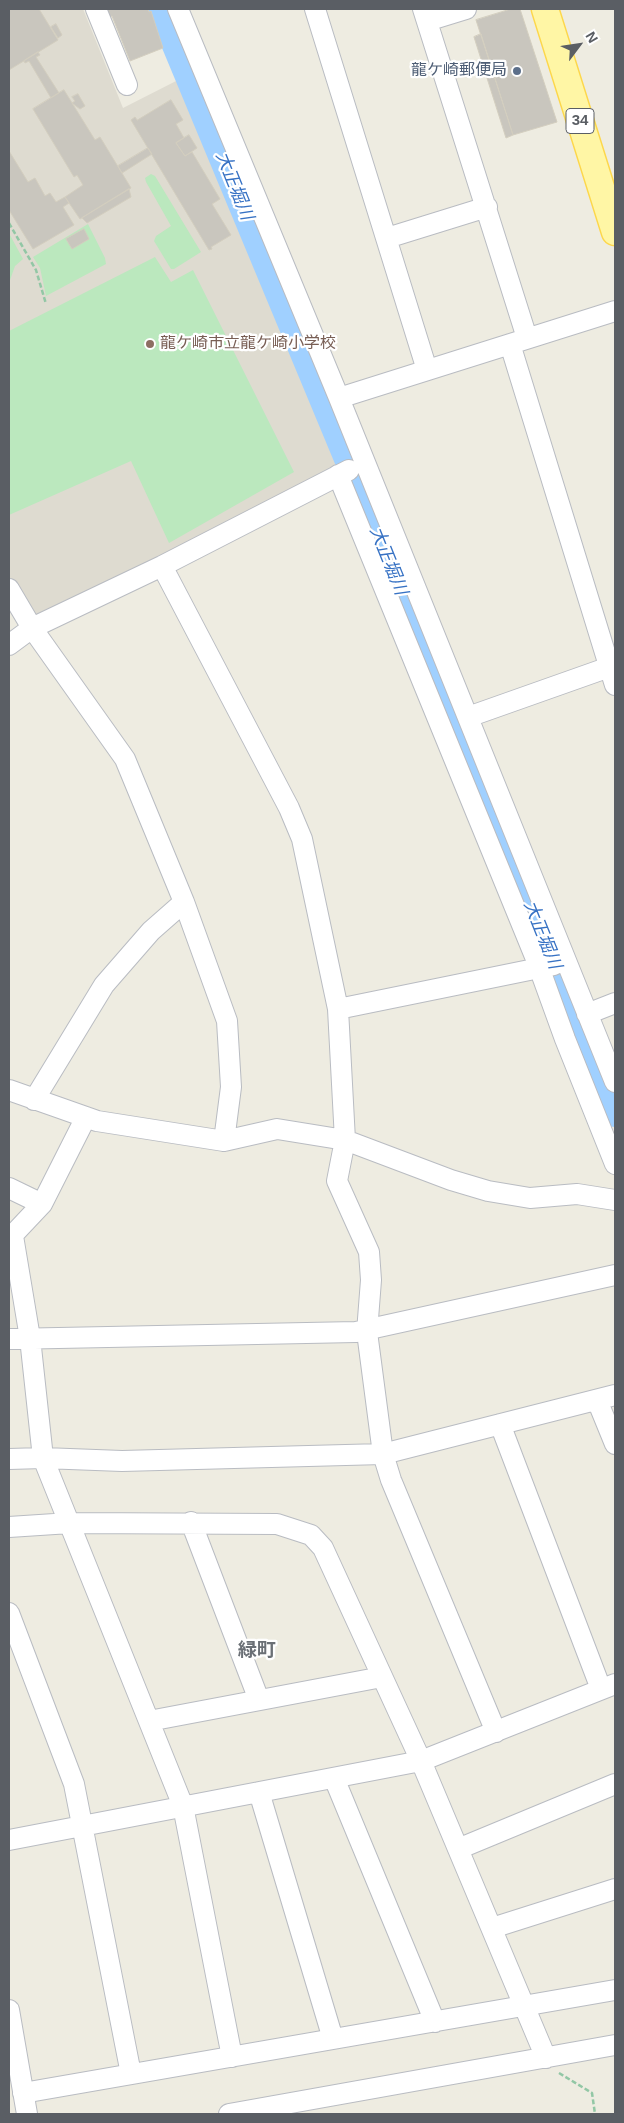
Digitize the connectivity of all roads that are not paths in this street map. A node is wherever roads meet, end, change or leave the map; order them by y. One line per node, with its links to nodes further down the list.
1 (96, 9): 7 (street)
2 (179, 9): 14 (street)
3 (315, 9): 10 (street)
4 (466, 9): 6 (street)
5 (545, 9): 9 (main road, 34)
6 (425, 15): 8 (street)
7 (127, 85)
8 (487, 207): 10 (street); 12 (street)
9 (615, 232)
10 (387, 238): 13 (street)
11 (615, 311): 12 (street)
12 (519, 341): 13 (street); 21 (street)
13 (427, 370): 14 (street)
14 (339, 398): 15 (street)
15 (363, 462): 16 (street); 22 (street)
16 (338, 475): 17 (street); 24 (street)
17 (162, 566): 19 (street); 26 (street)
18 (9, 589): 19 (street)
19 (32, 628): 20 (street); 23 (street)
20 (9, 645)
21 (613, 672): 22 (street)
22 (468, 717): 24 (street)
23 (184, 902): 30 (street); 33 (street)
24 (553, 966): 26 (street); 27 (street); 34 (street)
25 (615, 1003): 27 (street)
26 (338, 1009): 32 (street)
27 (588, 1014): 28 (street)
28 (615, 1082)
29 (9, 1090): 30 (street)
30 (34, 1100): 31 (street)
31 (86, 1117): 33 (street); 37 (street)
32 (345, 1140): 33 (street); 36 (street); 40 (street)
33 (224, 1141)
34 (615, 1164)
35 (9, 1188): 37 (street)
36 (615, 1200)
37 (42, 1204): 38 (street)
38 (11, 1238): 41 (street)
39 (615, 1275): 40 (street)
40 (367, 1330): 41 (street); 46 (street)
41 (30, 1338): 42 (street); 47 (street)
42 (9, 1339)
43 (606, 1397): 44 (street); 45 (street)
44 (500, 1424): 46 (street); 54 (street)
45 (615, 1444)
46 (383, 1454): 47 (street); 57 (street)
47 (43, 1458): 48 (street); 50 (street)
48 (9, 1459)
49 (191, 1522): 50 (street); 53 (street); 55 (street)
50 (70, 1523): 51 (street); 56 (street)
51 (9, 1527)
52 (9, 1614): 63 (street)
53 (382, 1677): 55 (street); 58 (street)
54 (608, 1686): 57 (street)
55 (259, 1700): 56 (street)
56 (149, 1721): 62 (street)
57 (496, 1732): 58 (street)
58 (420, 1761): 59 (street); 65 (street)
59 (334, 1778): 61 (street); 71 (street)
60 (615, 1784): 65 (street)
61 (259, 1792): 62 (street); 72 (street)
62 (183, 1806): 63 (street); 74 (street)
63 (84, 1825): 64 (street); 76 (street)
64 (9, 1840)
65 (458, 1849): 67 (street)
66 (615, 1890): 67 (street)
67 (492, 1928): 69 (street)
68 (615, 1990): 69 (street)
69 (525, 2006): 71 (street); 75 (street)
70 (9, 2010): 77 (street)
71 (435, 2022): 72 (street)
72 (333, 2039): 74 (street)
73 (615, 2045): 75 (street)
74 (232, 2057): 76 (street)
75 (546, 2058): 79 (street)
76 (131, 2074): 77 (street)
77 (23, 2092): 78 (street)
78 (27, 2114)
79 (229, 2114)

